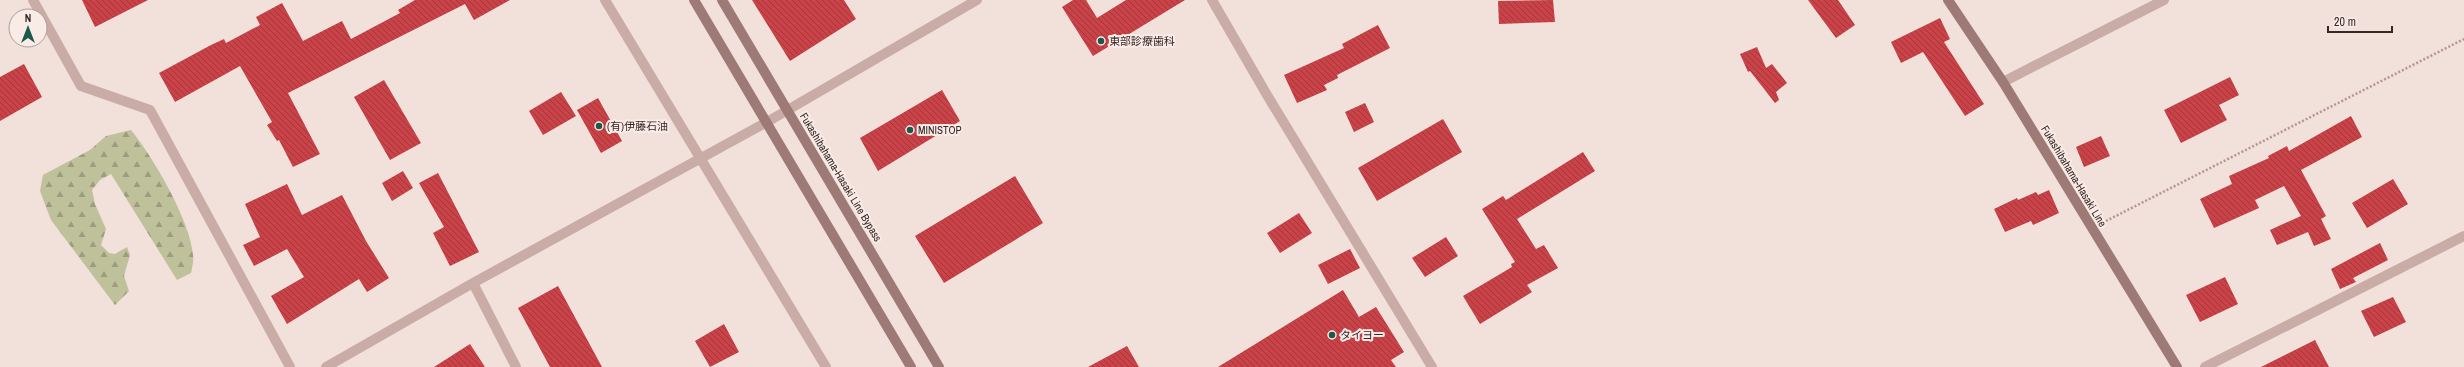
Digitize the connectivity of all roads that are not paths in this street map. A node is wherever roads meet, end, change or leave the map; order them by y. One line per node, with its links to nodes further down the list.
1 (33, 0): 15 (street)
2 (605, 0): 12 (street)
3 (694, 0): 11 (main road)
4 (722, 0): 10 (main road, Fukashibahama-Hasaki Line Bypass)
5 (977, 0): 10 (street)
6 (1212, 0): 21 (street)
7 (1948, 0): 9 (main road, Fukashibahama-Hasaki Line)
8 (2164, 0): 9 (street)
9 (2003, 82): 22 (main road, Fukashibahama-Hasaki Line)
10 (787, 109): 11 (street); 20 (main road, Fukashibahama-Hasaki Line Bypass)
11 (767, 122): 12 (street); 19 (main road)
12 (699, 158): 14 (street); 18 (street)
13 (2464, 236): 23 (street)
14 (473, 283): 16 (street); 17 (street)
15 (290, 367)
16 (326, 367)
17 (516, 367)
18 (826, 367)
19 (911, 367)
20 (939, 367)
21 (1432, 367)
22 (2177, 367)
23 (2205, 367)

